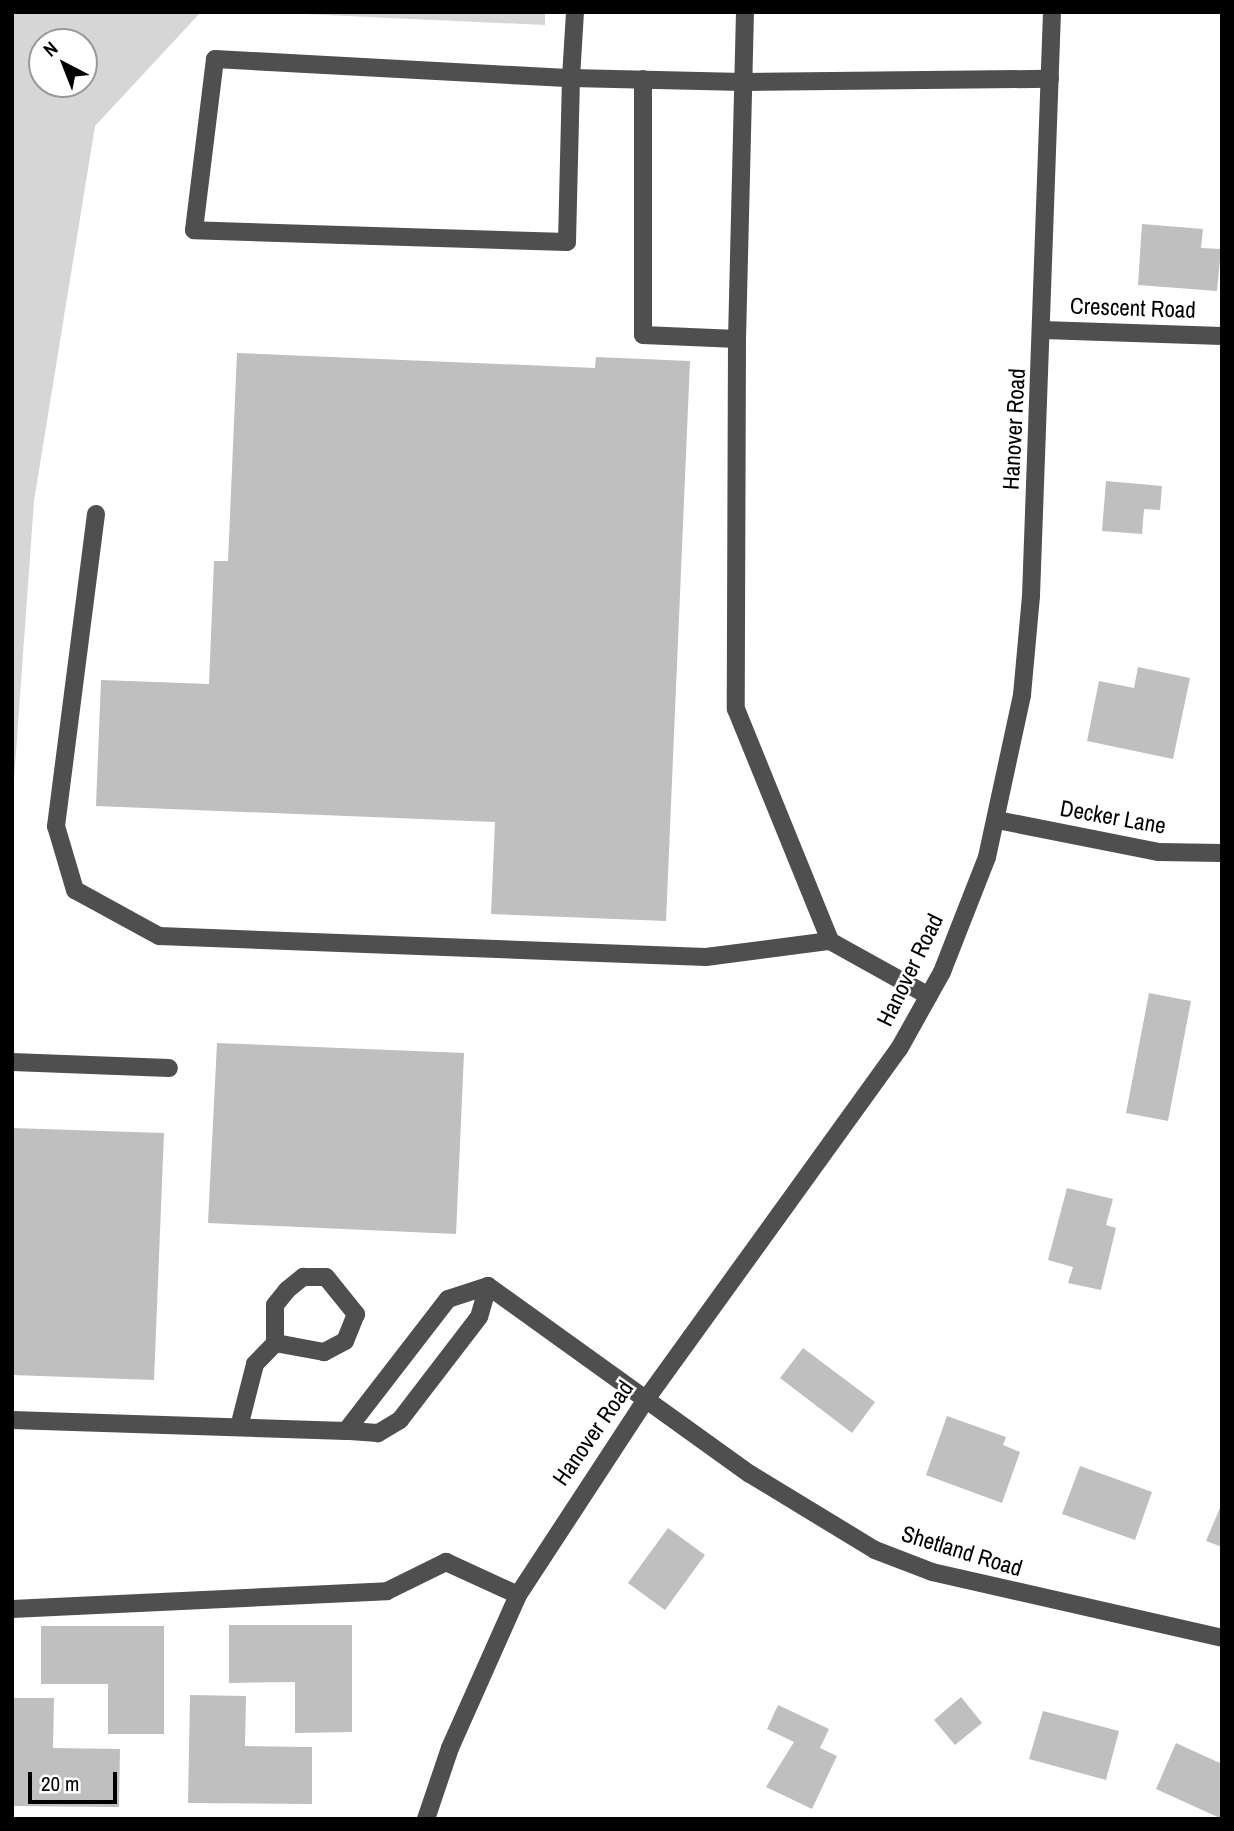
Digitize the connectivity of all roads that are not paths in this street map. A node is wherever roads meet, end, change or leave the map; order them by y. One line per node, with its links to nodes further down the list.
1 (575, 12): 4 (street)
2 (745, 12): 7 (street)
3 (1052, 12): 6 (street, Hanover Road)
4 (571, 78): 4 (street); 5 (street)
5 (643, 79): 7 (street); 10 (street)
6 (1050, 79): 7 (street); 8 (street, Hanover Road)
7 (743, 82): 10 (street)
8 (1043, 330): 9 (street, Crescent Road); 12 (street, Hanover Road)
9 (1222, 335)
10 (737, 339): 14 (street)
11 (96, 514): 14 (street)
12 (997, 820): 13 (street, Decker Lane); 15 (street, Hanover Road)
13 (1222, 853)
14 (830, 941): 15 (street)
15 (929, 996): 20 (street, Hanover Road)
16 (12, 1062): 17 (street)
17 (169, 1068)
18 (488, 1286): 20 (street, Shetland Road); 23 (street); 23 (street)
19 (275, 1343): 19 (street); 22 (street)
20 (647, 1398): 24 (street, Hanover Road); 26 (street, Shetland Road)
21 (12, 1420): 22 (street)
22 (239, 1427): 23 (street)
23 (346, 1431)
24 (518, 1595): 25 (street); 27 (street, Hanover Road)
25 (12, 1609)
26 (1222, 1638)
27 (426, 1819)

